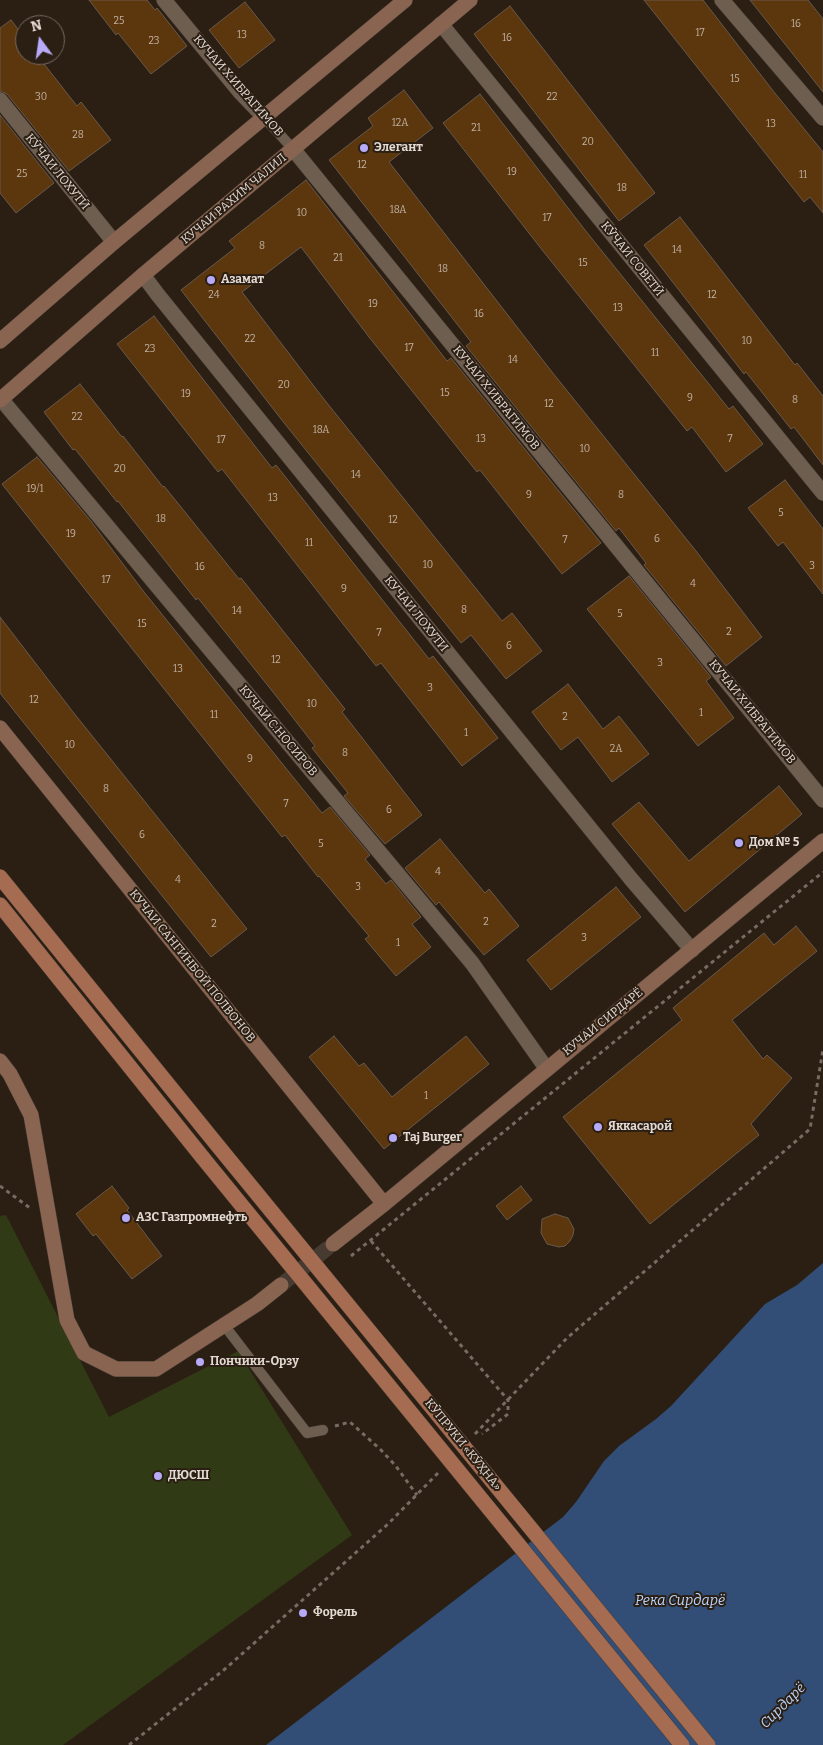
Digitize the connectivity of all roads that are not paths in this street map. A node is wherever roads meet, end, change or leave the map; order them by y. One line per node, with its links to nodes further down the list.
1 (164, 0): 7 (street, КУЧАИ Х.ИБРАГИМОВ)
2 (405, 0): 7 (main road)
3 (470, 0): 5 (main road, КУЧАИ РАХИМ ЧАЛИЛ)
4 (722, 0): 8 (street)
5 (441, 24): 9 (main road, КУЧАИ РАХИМ ЧАЛИЛ); 14 (street, КӮЧАИ СОВЕТӢ)
6 (0, 100): 10 (street, КӮЧАИ ЛОХУТӢ)
7 (264, 117): 9 (lane, КУЧАИ Х.ИБРАГИМОВ); 10 (main road)
8 (823, 118)
9 (293, 149): 11 (main road, КУЧАИ РАХИМ ЧАЛИЛ); 16 (street, КУЧАИ Х.ИБРАГИМОВ)
10 (114, 242): 12 (main road)
11 (144, 275): 13 (main road, КУЧАИ РАХИМ ЧАЛИЛ); 20 (street, КУЧАИ ЛОХУТИ)
12 (0, 341)
13 (0, 400): 22 (street, КУЧАИ С.НОСИРОВ)
14 (823, 493)
15 (0, 728): 23 (main road, КУЧАИ САНГИНБОЙ ПОЛВОНОВ)
16 (823, 800)
17 (823, 841): 20 (main road, КУЧАИ СИРДАРЁ)
18 (0, 877): 29 (main road, КӮПРУКИ «КӮҲНА», bridge)
19 (0, 905): 28 (main road, КӮПРУКИ «КӮҲНА», bridge)
20 (692, 950): 22 (main road, КУЧАИ СИРДАРЁ)
21 (0, 1061): 26 (main road)
22 (546, 1068): 23 (main road, КУЧАИ СИРДАРЁ)
23 (384, 1204): 24 (main road, КУЧАИ СИРДАРЁ)
24 (333, 1244)
25 (281, 1285): 26 (main road)
26 (224, 1325): 27 (lane)
27 (323, 1430)
28 (682, 1745)
29 (708, 1745)

